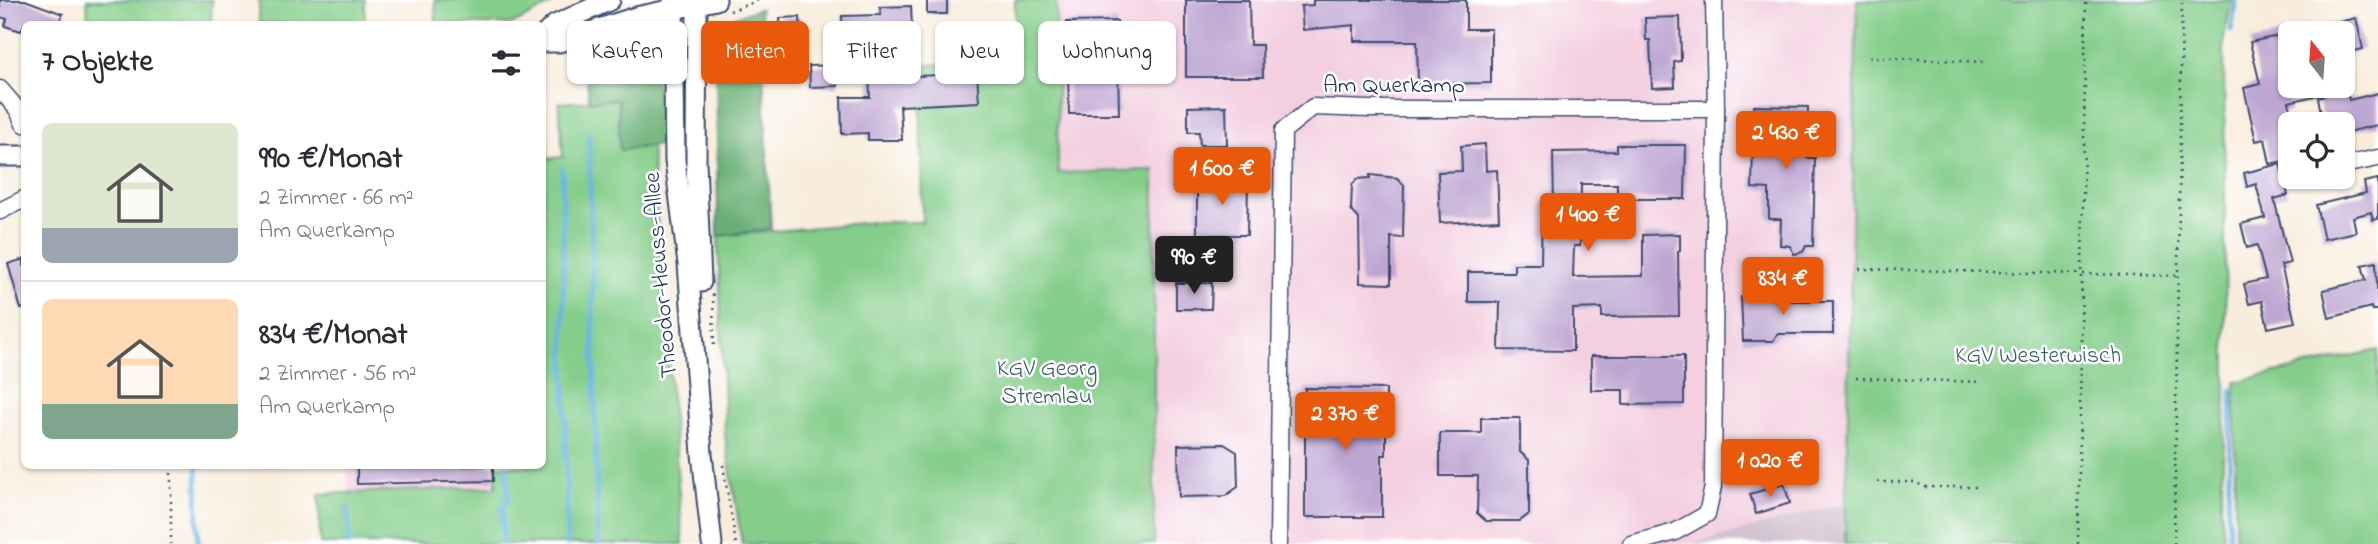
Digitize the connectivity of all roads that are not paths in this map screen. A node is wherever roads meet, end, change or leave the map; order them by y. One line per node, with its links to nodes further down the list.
1 (610, 0): 5 (street)
2 (1714, 0): 9 (street)
3 (704, 1): 4 (street); 18 (street, Theodor-Heuss-Allee)
4 (672, 4): 5 (street)
5 (548, 40): 6 (street)
6 (567, 43)
7 (674, 84): 17 (street, Theodor-Heuss-Allee)
8 (0, 89): 10 (street)
9 (1716, 109): 19 (street, Am Querkamp); 20 (street)
10 (21, 116)
11 (0, 156): 12 (street)
12 (21, 156)
13 (2378, 158): 14 (street)
14 (2355, 163)
15 (21, 200): 16 (street)
16 (0, 211)
17 (712, 544)
18 (725, 544)
19 (1278, 544)
20 (1631, 544)

